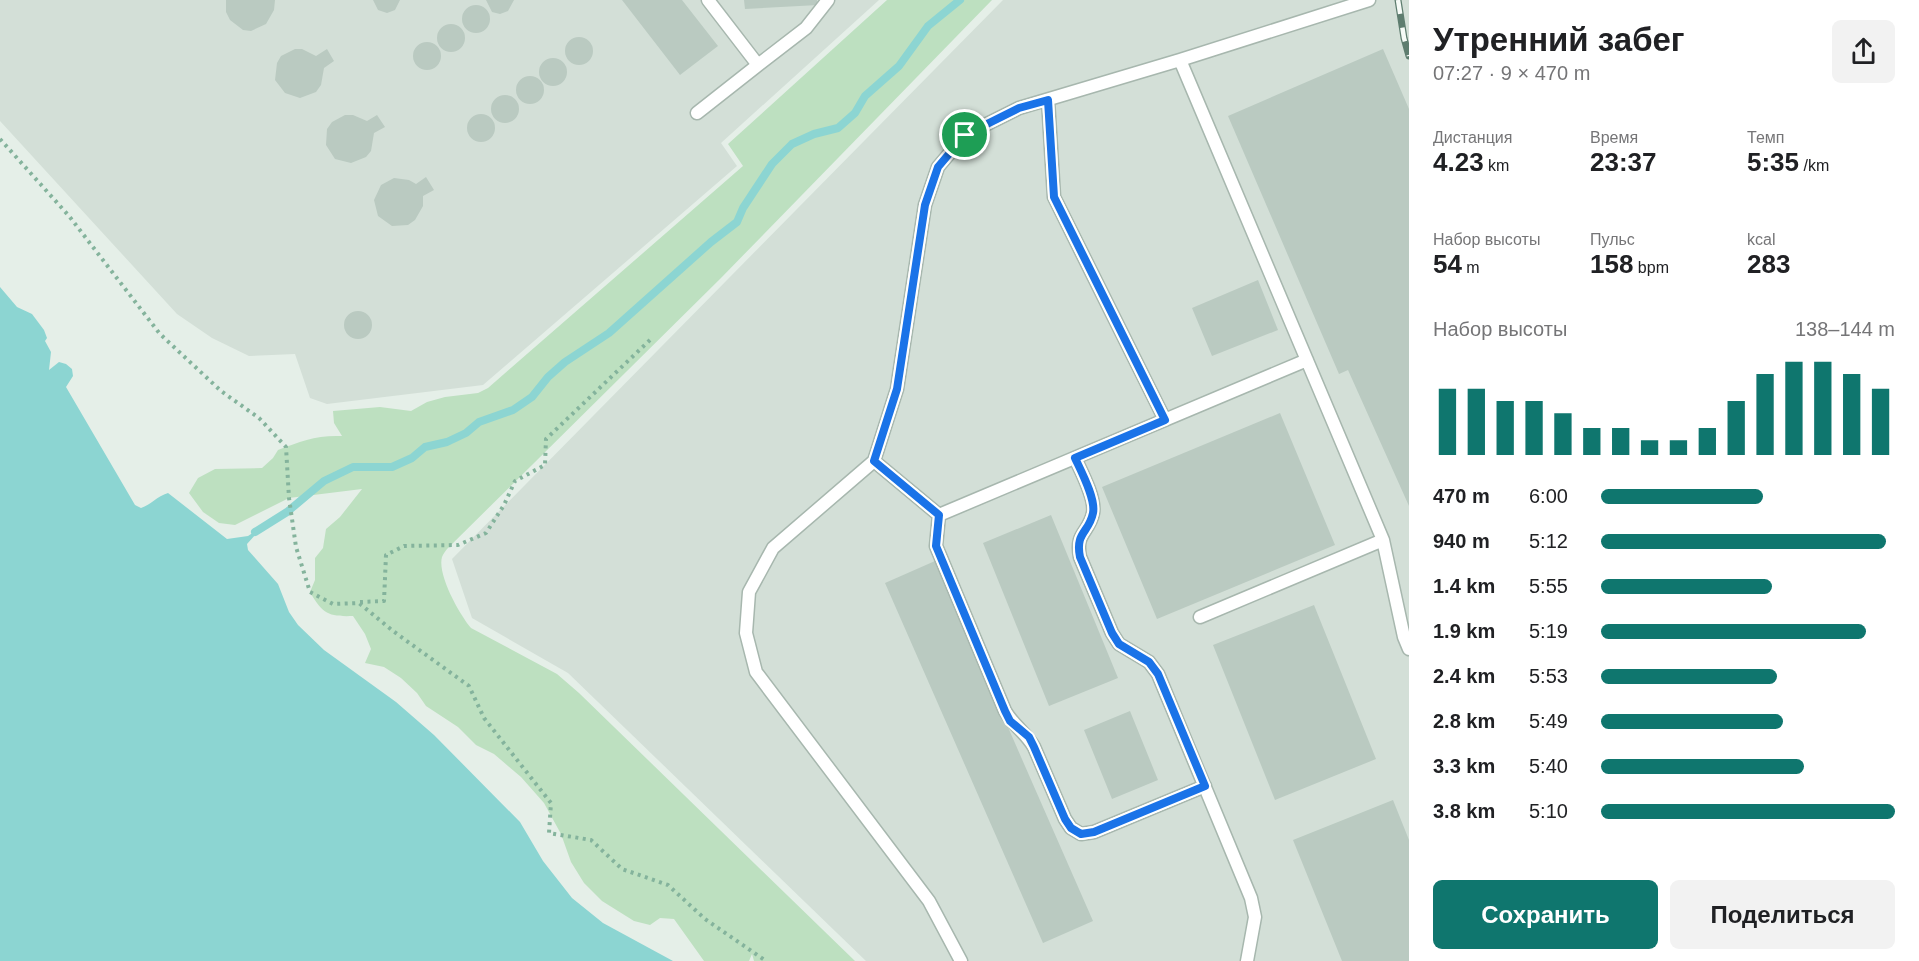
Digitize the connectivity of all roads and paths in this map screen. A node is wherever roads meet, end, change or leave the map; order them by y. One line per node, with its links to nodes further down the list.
1 (708, 0): 5 (lane)
2 (828, 0): 5 (lane)
3 (1369, 0): 4 (lane)
4 (1180, 60): 6 (lane); 10 (lane)
5 (758, 65): 7 (lane)
6 (1048, 100): 11 (lane); 13 (lane)
7 (697, 113)
8 (0, 139): 16 (path)
9 (650, 340): 16 (path)
10 (1307, 360): 11 (lane); 15 (lane)
11 (1165, 420): 12 (lane)
12 (1075, 458): 14 (lane); 19 (lane)
13 (874, 461): 14 (lane); 21 (lane)
14 (939, 515): 19 (lane)
15 (1383, 540): 17 (lane); 18 (lane)
16 (359, 603): 20 (path)
17 (1200, 617)
18 (1409, 650)
19 (1205, 786): 22 (lane)
20 (766, 961)
21 (961, 961)
22 (1248, 961)

